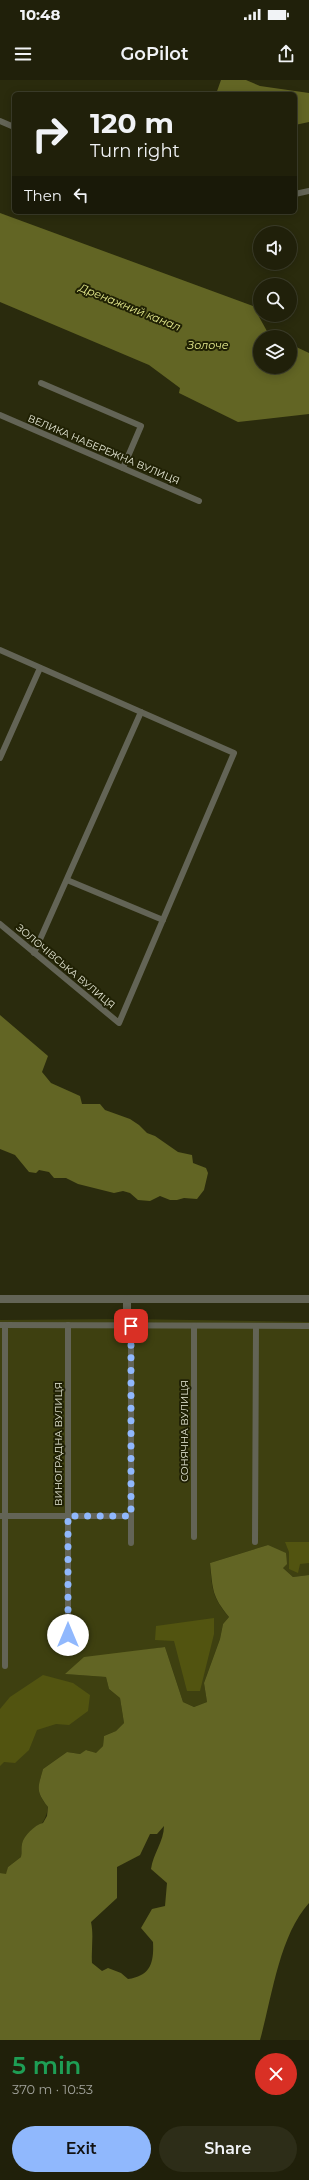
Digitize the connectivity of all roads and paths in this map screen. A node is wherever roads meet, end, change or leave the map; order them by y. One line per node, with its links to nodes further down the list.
1 (0, 121): 2 (street)
2 (12, 126)
3 (309, 191): 4 (street)
4 (297, 194)
5 (41, 383): 7 (street)
6 (0, 415): 7 (street, ВЕЛИКА НАБЕРЕЖНА ВУЛИЦЯ)
7 (123, 468): 8 (street, ВЕЛИКА НАБЕРЕЖНА ВУЛИЦЯ)
8 (199, 502)
9 (0, 650): 10 (street)
10 (40, 668): 11 (street); 12 (street)
11 (141, 712): 13 (street); 14 (street)
12 (0, 758)
13 (67, 880): 14 (street); 16 (street)
14 (163, 920): 16 (street, ЗОЛОЧІВСЬКА ВУЛИЦЯ)
15 (0, 924): 16 (street, ЗОЛОЧІВСЬКА ВУЛИЦЯ)
16 (34, 953)
17 (0, 1299): 18 (street)
18 (128, 1299): 19 (street); 22 (street)
19 (309, 1299)
20 (2, 1325): 21 (street); 26 (street)
21 (68, 1325): 22 (street); 27 (street, ВИНОГРАДНА ВУЛИЦЯ)
22 (129, 1326): 23 (street); 28 (street)
23 (194, 1326): 24 (street); 29 (street, СОНЯЧНА ВУЛИЦЯ)
24 (256, 1326): 25 (street); 31 (street)
25 (309, 1326)
26 (2, 1516): 27 (street); 33 (street)
27 (68, 1516): 28 (street); 32 (street, ВИНОГРАДНА ВУЛИЦЯ)
28 (131, 1516): 30 (street)
29 (194, 1537)
30 (131, 1542)
31 (255, 1542)
32 (68, 1635)
33 (5, 1666)

